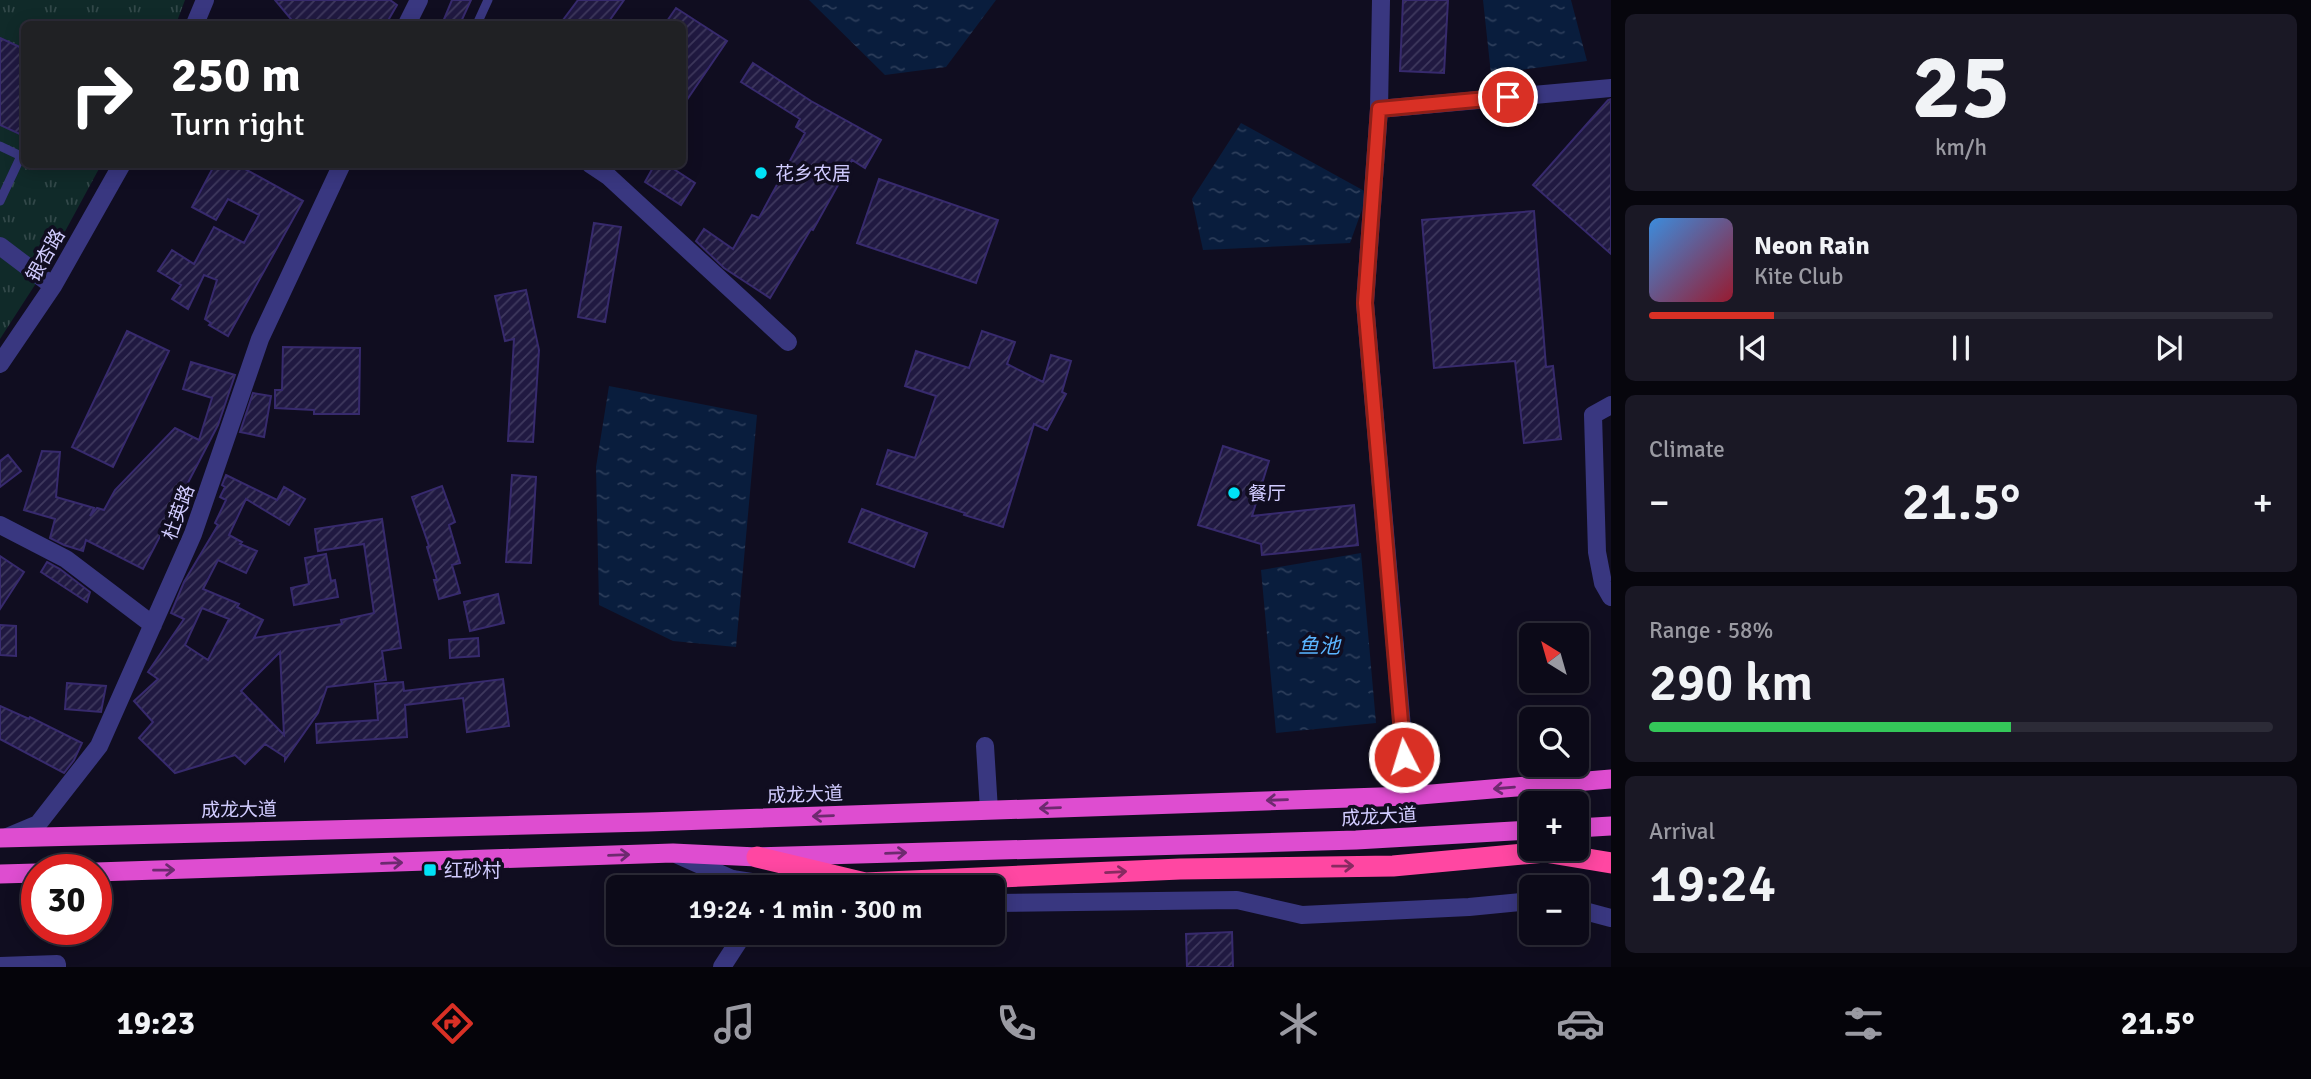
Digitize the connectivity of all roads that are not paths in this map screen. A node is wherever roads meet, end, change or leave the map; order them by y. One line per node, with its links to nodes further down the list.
1 (205, 0): 5 (street)
2 (419, 0): 6 (street)
3 (488, 0): 7 (lane)
4 (1381, 0): 9 (street)
5 (196, 21)
6 (408, 21)
7 (478, 21)
8 (1611, 88): 9 (street)
9 (1379, 109): 27 (street)
10 (0, 146): 14 (lane)
11 (120, 168): 16 (street, 银杏路)
12 (340, 168): 22 (street, 杜英路)
13 (596, 168): 17 (street)
14 (0, 201)
15 (0, 246): 16 (street)
16 (53, 286): 18 (street, 银杏路)
17 (788, 342)
18 (0, 364)
19 (1611, 405): 21 (street)
20 (0, 525): 22 (street)
21 (1611, 597)
22 (153, 625): 32 (street, 杜英路)
23 (985, 746): 28 (street)
24 (1611, 779): 25 (highway, 成龙大道)
25 (1572, 783): 26 (street); 27 (highway, 成龙大道, one-way to 27)
26 (1572, 791)
27 (1408, 796): 28 (highway, 成龙大道, one-way to 28)
28 (989, 810): 32 (highway, 成龙大道, one-way to 32)
29 (1611, 826): 30 (highway)
30 (1589, 827)
31 (1519, 831): 34 (highway, 成龙大道, one-way to 31)
32 (2, 838)
33 (673, 853): 34 (highway, 成龙大道); 36 (highway, 成龙大道, one-way to 33); 39 (street)
34 (757, 857): 35 (highway, one-way to 35)
35 (1611, 863)
36 (112, 871)
37 (21, 873): 38 (highway)
38 (0, 874)
39 (718, 875)
40 (1519, 902): 41 (street)
41 (1005, 903)
42 (1589, 912): 43 (street)
43 (1611, 918)
44 (736, 945): 47 (street)
45 (0, 966): 46 (street)
46 (57, 967)
47 (722, 967)

